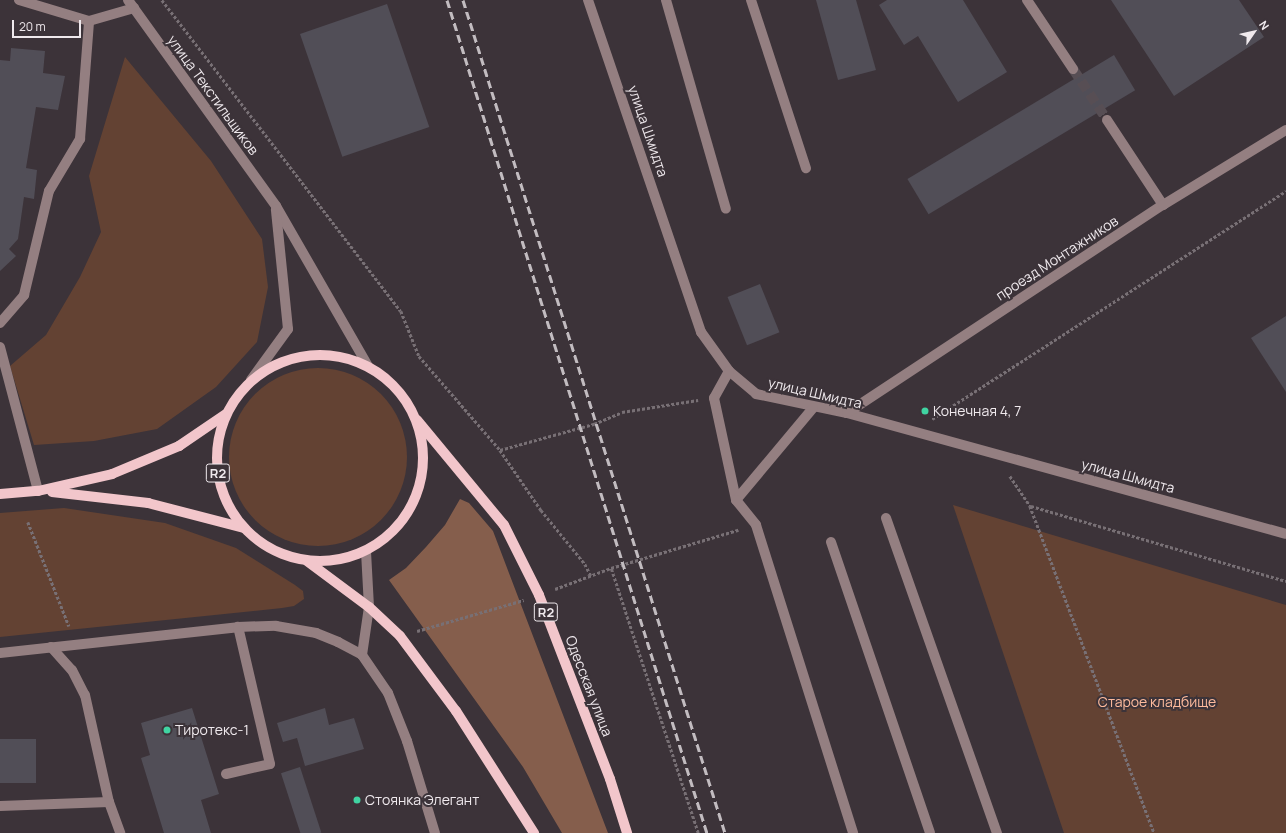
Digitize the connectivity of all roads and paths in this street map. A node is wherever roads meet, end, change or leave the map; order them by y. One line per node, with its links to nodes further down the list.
1 (19, 0): 8 (street)
2 (162, 0): 28 (path)
3 (588, 0): 20 (street, улица Шмидта)
4 (666, 0): 16 (street)
5 (751, 0): 12 (street)
6 (1027, 0): 9 (street)
7 (131, 4): 8 (street); 15 (street, улица Текстильщиков)
8 (89, 21): 17 (street)
9 (1073, 69)
10 (1107, 120): 14 (street)
11 (1286, 130): 14 (street, проезд Монтажников)
12 (806, 168)
13 (1286, 191): 27 (path)
14 (1163, 205): 24 (street, проезд Монтажников)
15 (276, 206): 19 (street, улица Текстильщиков); 21 (street)
16 (726, 209)
17 (0, 323)
18 (0, 348): 30 (street)
19 (368, 366): 21 (main road, R2); 26 (main road, R2)
20 (729, 372): 22 (street); 23 (street, улица Шмидта)
21 (251, 380): 25 (main road, R2)
22 (714, 398): 28 (path); 32 (street)
23 (813, 408): 24 (street, улица Шмидта); 32 (street)
24 (847, 413): 27 (street, улица Шмидта)
25 (226, 414): 30 (main road, R2); 37 (main road, R2)
26 (416, 419): 40 (main road, R2); 45 (main road, Одесская улица / R2)
27 (913, 431): 29 (street, улица Шмидта)
28 (500, 450): 43 (path)
29 (995, 454): 33 (path); 38 (street, улица Шмидта)
30 (38, 491): 31 (main road, R2); 37 (main road, R2)
31 (0, 494)
32 (736, 500): 36 (street)
33 (1030, 506): 44 (path); 64 (path)
34 (886, 518): 63 (street)
35 (28, 522): 47 (path)
36 (756, 525): 42 (path); 61 (street)
37 (244, 528): 41 (main road, R2)
38 (1286, 534)
39 (831, 542): 62 (street)
40 (366, 551): 41 (main road, R2); 46 (street)
41 (307, 561): 46 (main road, R2)
42 (611, 568): 43 (path); 60 (path)
43 (591, 576): 45 (path)
44 (1286, 581)
45 (539, 595): 49 (path); 59 (main road, Одесская улица / R2)
46 (369, 607): 49 (main road, R2); 52 (street)
47 (69, 626)
48 (238, 627): 50 (street); 52 (street); 53 (street)
49 (400, 636): 58 (main road, R2)
50 (52, 647): 51 (street); 54 (street)
51 (0, 653)
52 (362, 655): 57 (street)
53 (226, 774)
54 (110, 802): 55 (street); 56 (street)
55 (0, 806)
56 (120, 833)
57 (435, 833)
58 (534, 833)
59 (627, 833)
60 (698, 833)
61 (853, 833)
62 (930, 833)
63 (997, 833)
64 (1154, 833)

